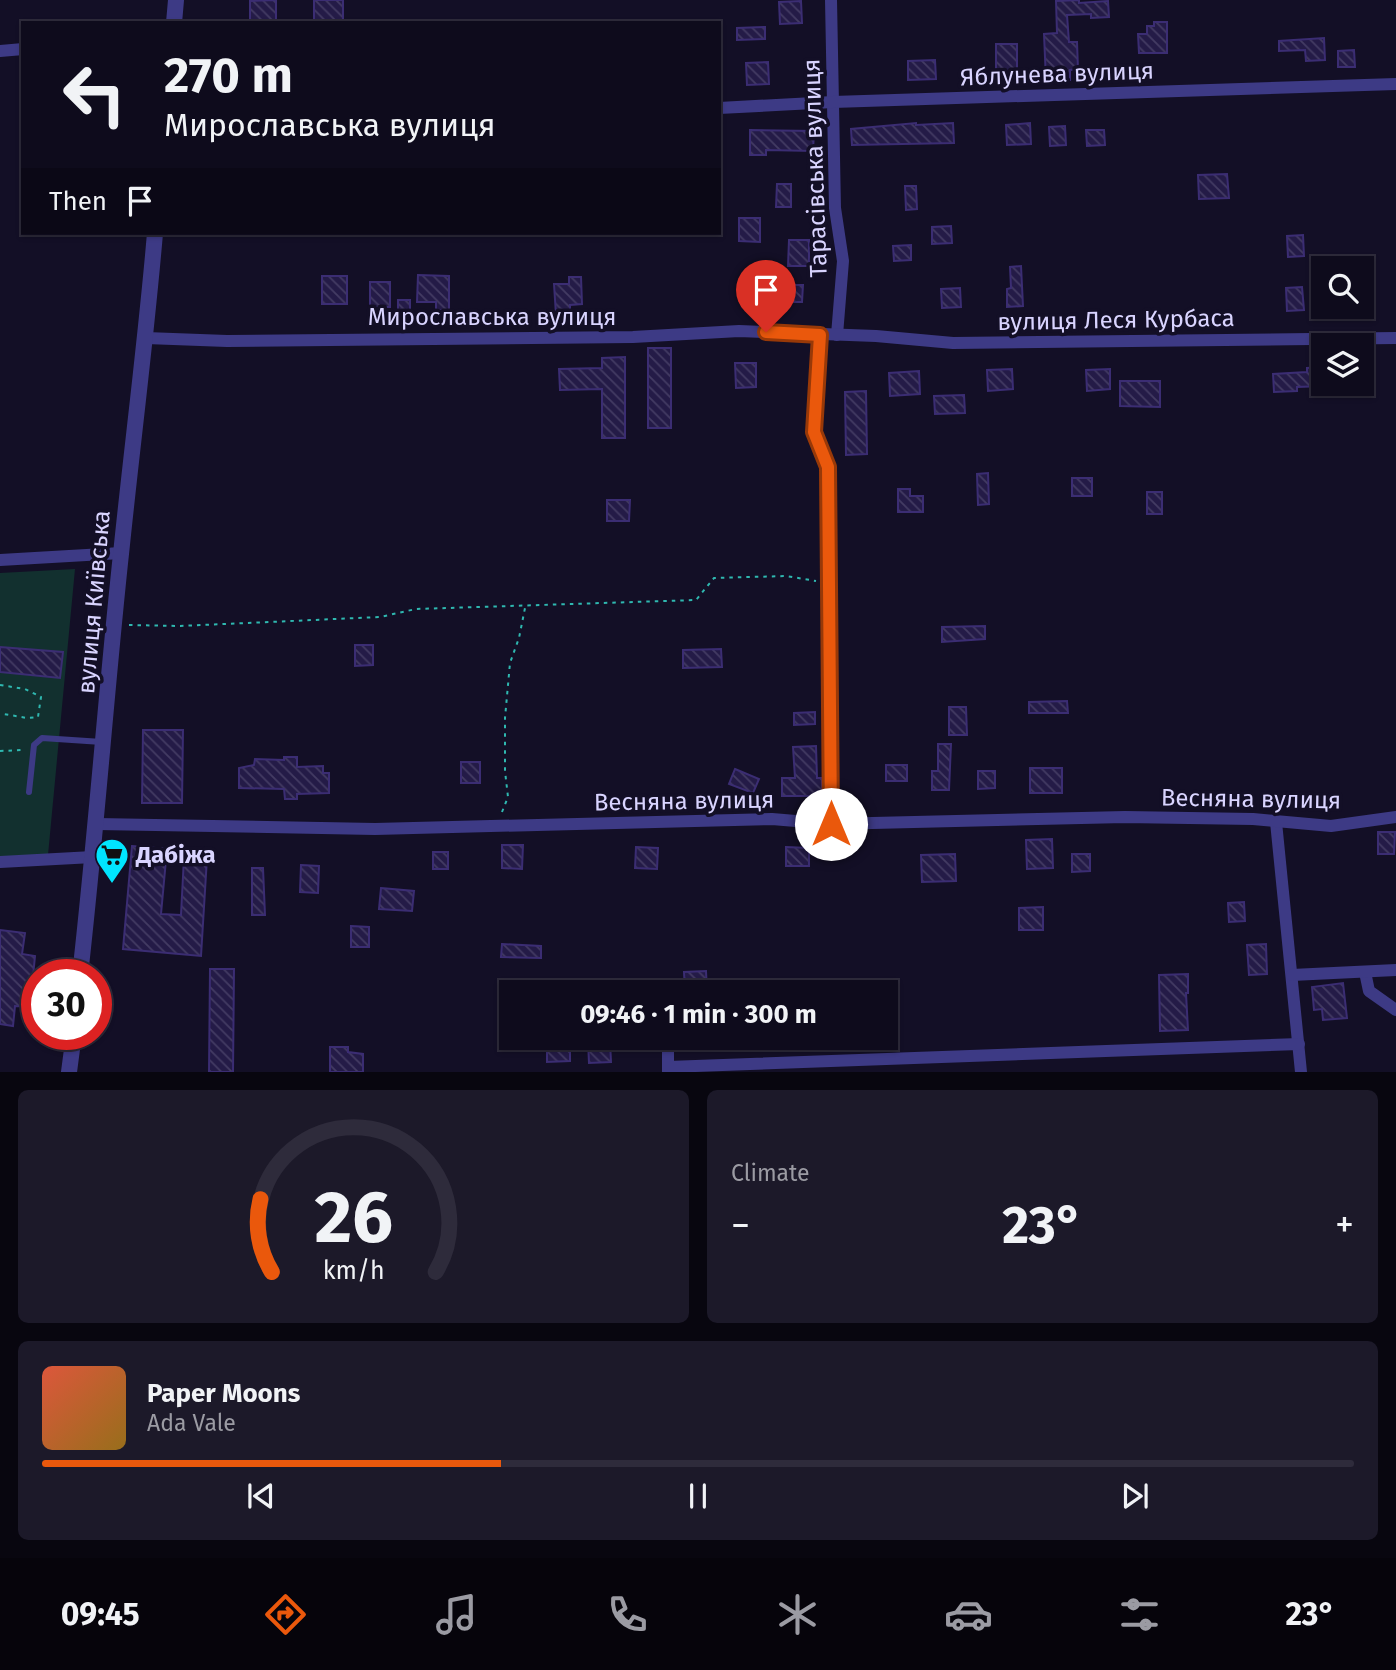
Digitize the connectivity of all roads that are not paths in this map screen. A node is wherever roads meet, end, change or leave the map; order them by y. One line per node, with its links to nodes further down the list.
1 (176, 0): 3 (street)
2 (831, 0): 7 (street, Тарасівська вулиця)
3 (174, 21)
4 (21, 49): 5 (street)
5 (0, 51)
6 (1396, 84): 7 (street, Яблунева вулиця)
7 (833, 102): 8 (street, Яблунева вулиця); 11 (street, Тарасівська вулиця)
8 (721, 108)
9 (155, 235): 12 (street, вулиця Київська)
10 (820, 335): 11 (street, Мирославська вулиця); 12 (street, Мирославська вулиця); 21 (street)
11 (837, 335): 13 (street, вулиця Леся Курбаса)
12 (146, 338): 14 (street, вулиця Київська)
13 (1396, 338)
14 (121, 553): 15 (street); 16 (street, вулиця Київська)
15 (0, 560)
16 (104, 742): 17 (lane); 20 (street, вулиця Київська)
17 (29, 792)
18 (1396, 817): 19 (street, Весняна вулиця)
19 (1276, 822): 21 (street, Весняна вулиця); 27 (street)
20 (97, 824): 21 (street, Весняна вулиця); 22 (street, вулиця Київська)
21 (831, 824)
22 (93, 857): 23 (street); 24 (street, вулиця Київська)
23 (0, 862)
24 (82, 959)
25 (1396, 970): 26 (street)
26 (1365, 972): 27 (street); 28 (street)
27 (1292, 975): 29 (street)
28 (1396, 1010)
29 (1299, 1044): 32 (street); 34 (street)
30 (72, 1050): 33 (street)
31 (668, 1050): 32 (street)
32 (668, 1070)
33 (69, 1072)
34 (1301, 1072)

